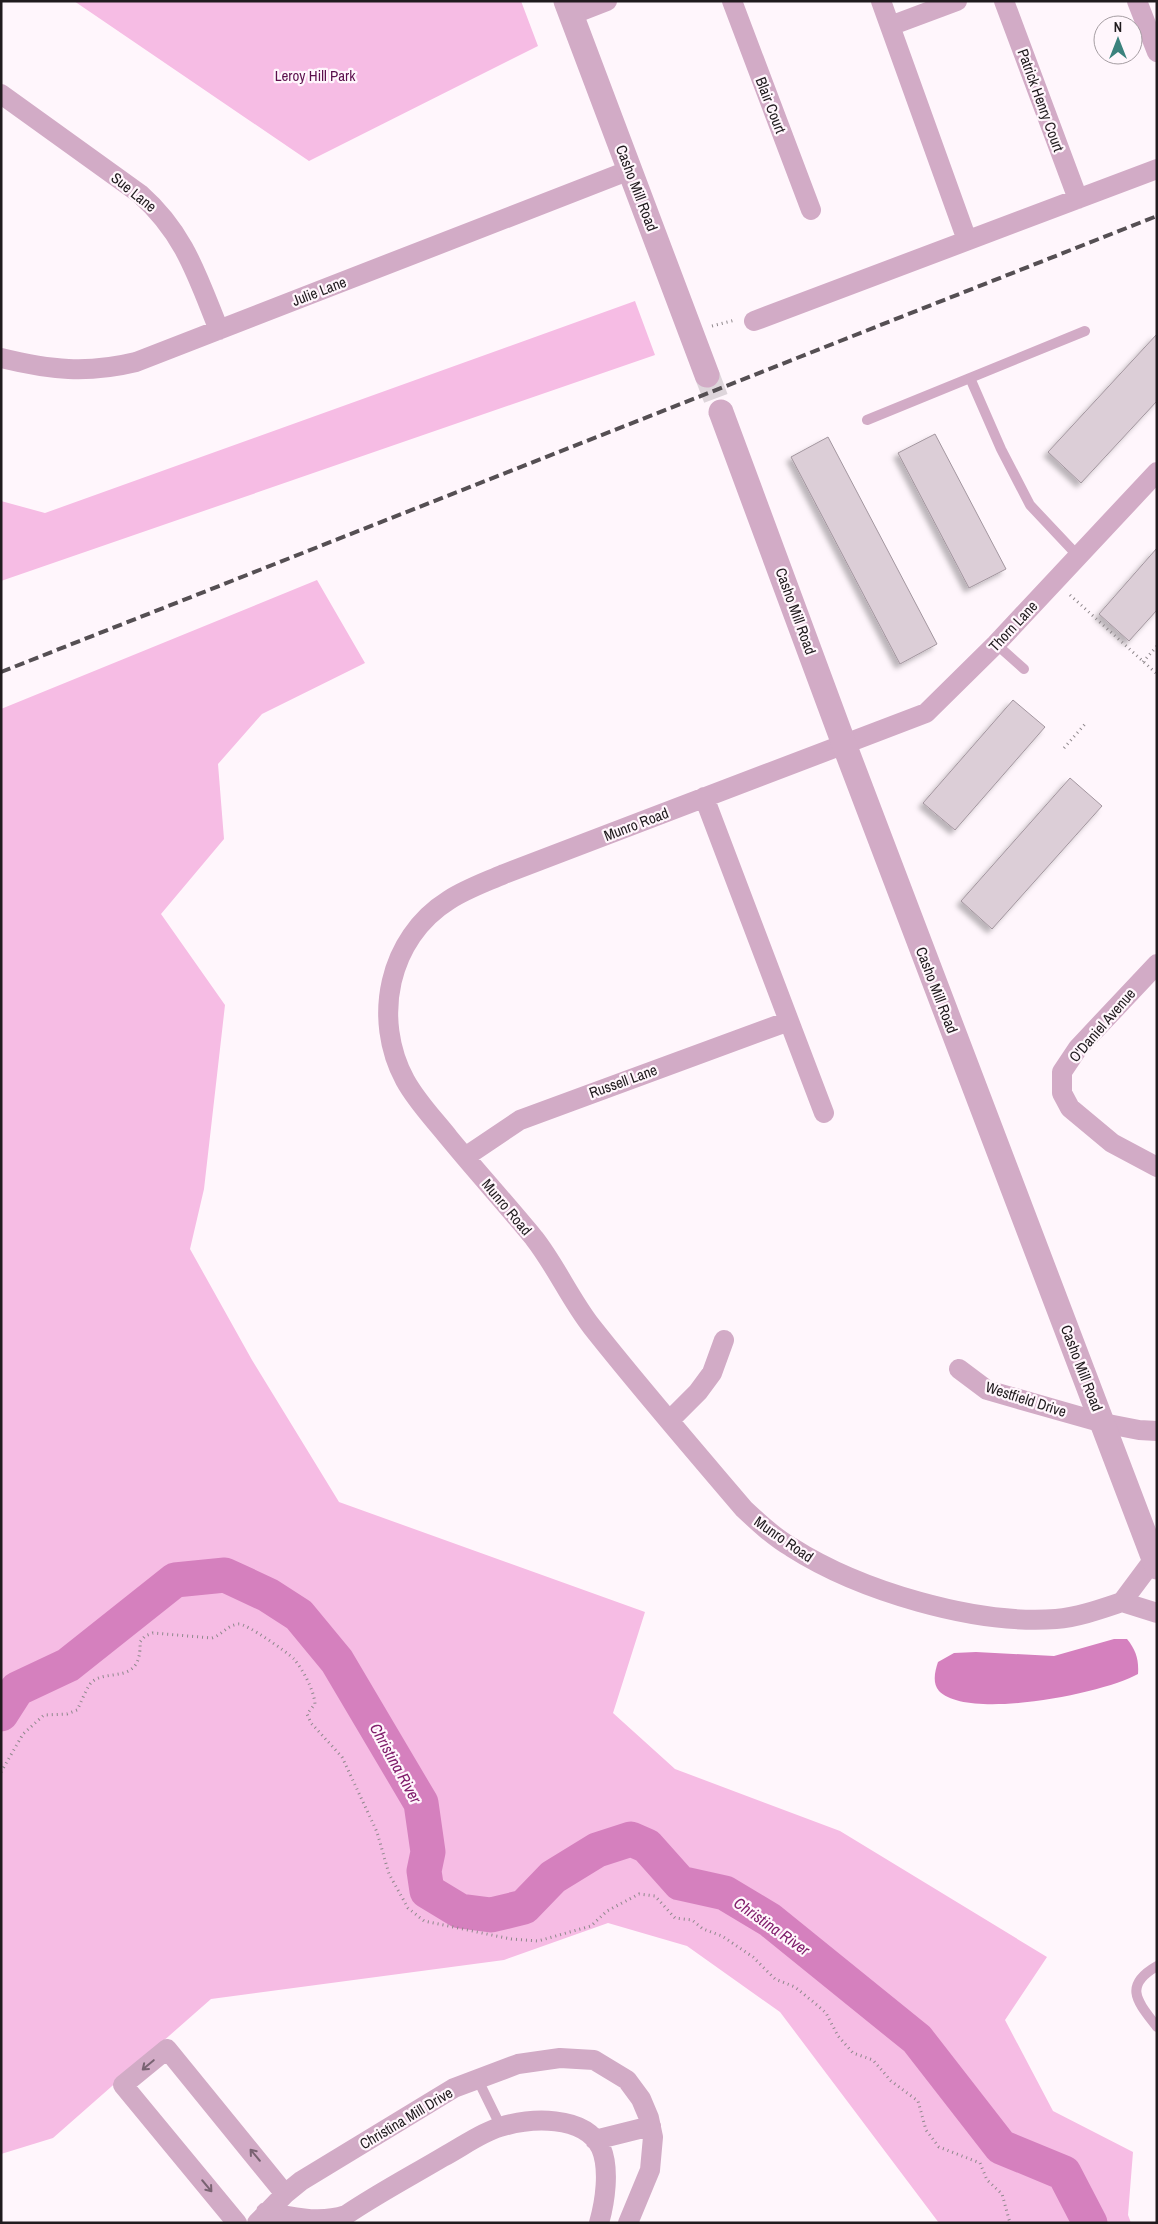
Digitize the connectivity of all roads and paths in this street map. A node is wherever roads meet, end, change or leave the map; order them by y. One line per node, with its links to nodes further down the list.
1 (607, 1): 7 (street)
2 (732, 1): 14 (street, Blair Court)
3 (881, 1): 8 (street)
4 (956, 1): 8 (street)
5 (1004, 1): 13 (street, Patrick Henry Court)
6 (1137, 1): 9 (street)
7 (568, 8): 12 (street, Casho Mill Road)
8 (890, 26): 15 (street)
9 (1157, 52)
10 (1, 94): 17 (street, Sue Lane)
11 (1157, 169): 13 (street)
12 (630, 170): 17 (street, Julie Lane); 20 (street, Casho Mill Road)
13 (1078, 199): 15 (street)
14 (811, 210)
15 (967, 240): 16 (street)
16 (754, 321)
17 (219, 330): 19 (street, Julie Lane)
18 (1085, 331): 21 (lane)
19 (1, 358)
20 (707, 375)
21 (970, 378): 23 (lane); 25 (lane)
22 (721, 412): 33 (street, Casho Mill Road)
23 (867, 420)
24 (1157, 472): 25 (street, Thorn Lane)
25 (1078, 556): 27 (street, Thorn Lane)
26 (1070, 595): 29 (path)
27 (996, 644): 30 (lane); 33 (street, Thorn Lane)
28 (1157, 646): 29 (path)
29 (1143, 662): 31 (path)
30 (1024, 669)
31 (1157, 674)
32 (1086, 724): 34 (path)
33 (844, 744): 35 (street, Munro Road); 44 (street, Casho Mill Road)
34 (1064, 748)
35 (704, 797): 37 (street); 39 (street, Munro Road)
36 (1157, 964): 40 (street, O'Daniel Avenue)
37 (789, 1021): 38 (street); 39 (street, Russell Lane)
38 (824, 1112)
39 (465, 1157): 43 (street, Munro Road)
40 (1157, 1167)
41 (724, 1340): 43 (street)
42 (959, 1369): 44 (street, Westfield Drive)
43 (670, 1420): 47 (street, Munro Road)
44 (1103, 1423): 45 (street, Westfield Drive); 46 (street, Casho Mill Road)
45 (1157, 1431)
46 (1155, 1563): 47 (street)
47 (1122, 1602): 48 (street)
48 (1157, 1613)
49 (1, 1772): 61 (path)
50 (1157, 1966): 51 (lane)
51 (1157, 2028)
52 (478, 2080): 53 (street, Christina Mill Drive); 54 (lane); 56 (street, Christina Mill Drive)
53 (650, 2126): 55 (street); 60 (street, Christina Mill Drive)
54 (501, 2127): 55 (street, Christina Mill Drive); 57 (street, Christina Mill Drive)
55 (595, 2140): 59 (street)
56 (285, 2194): 57 (street, Christina Mill Drive); 58 (street, one-way to 58)
57 (262, 2217)
58 (238, 2223)
59 (599, 2223)
60 (628, 2223)
61 (1010, 2223)

